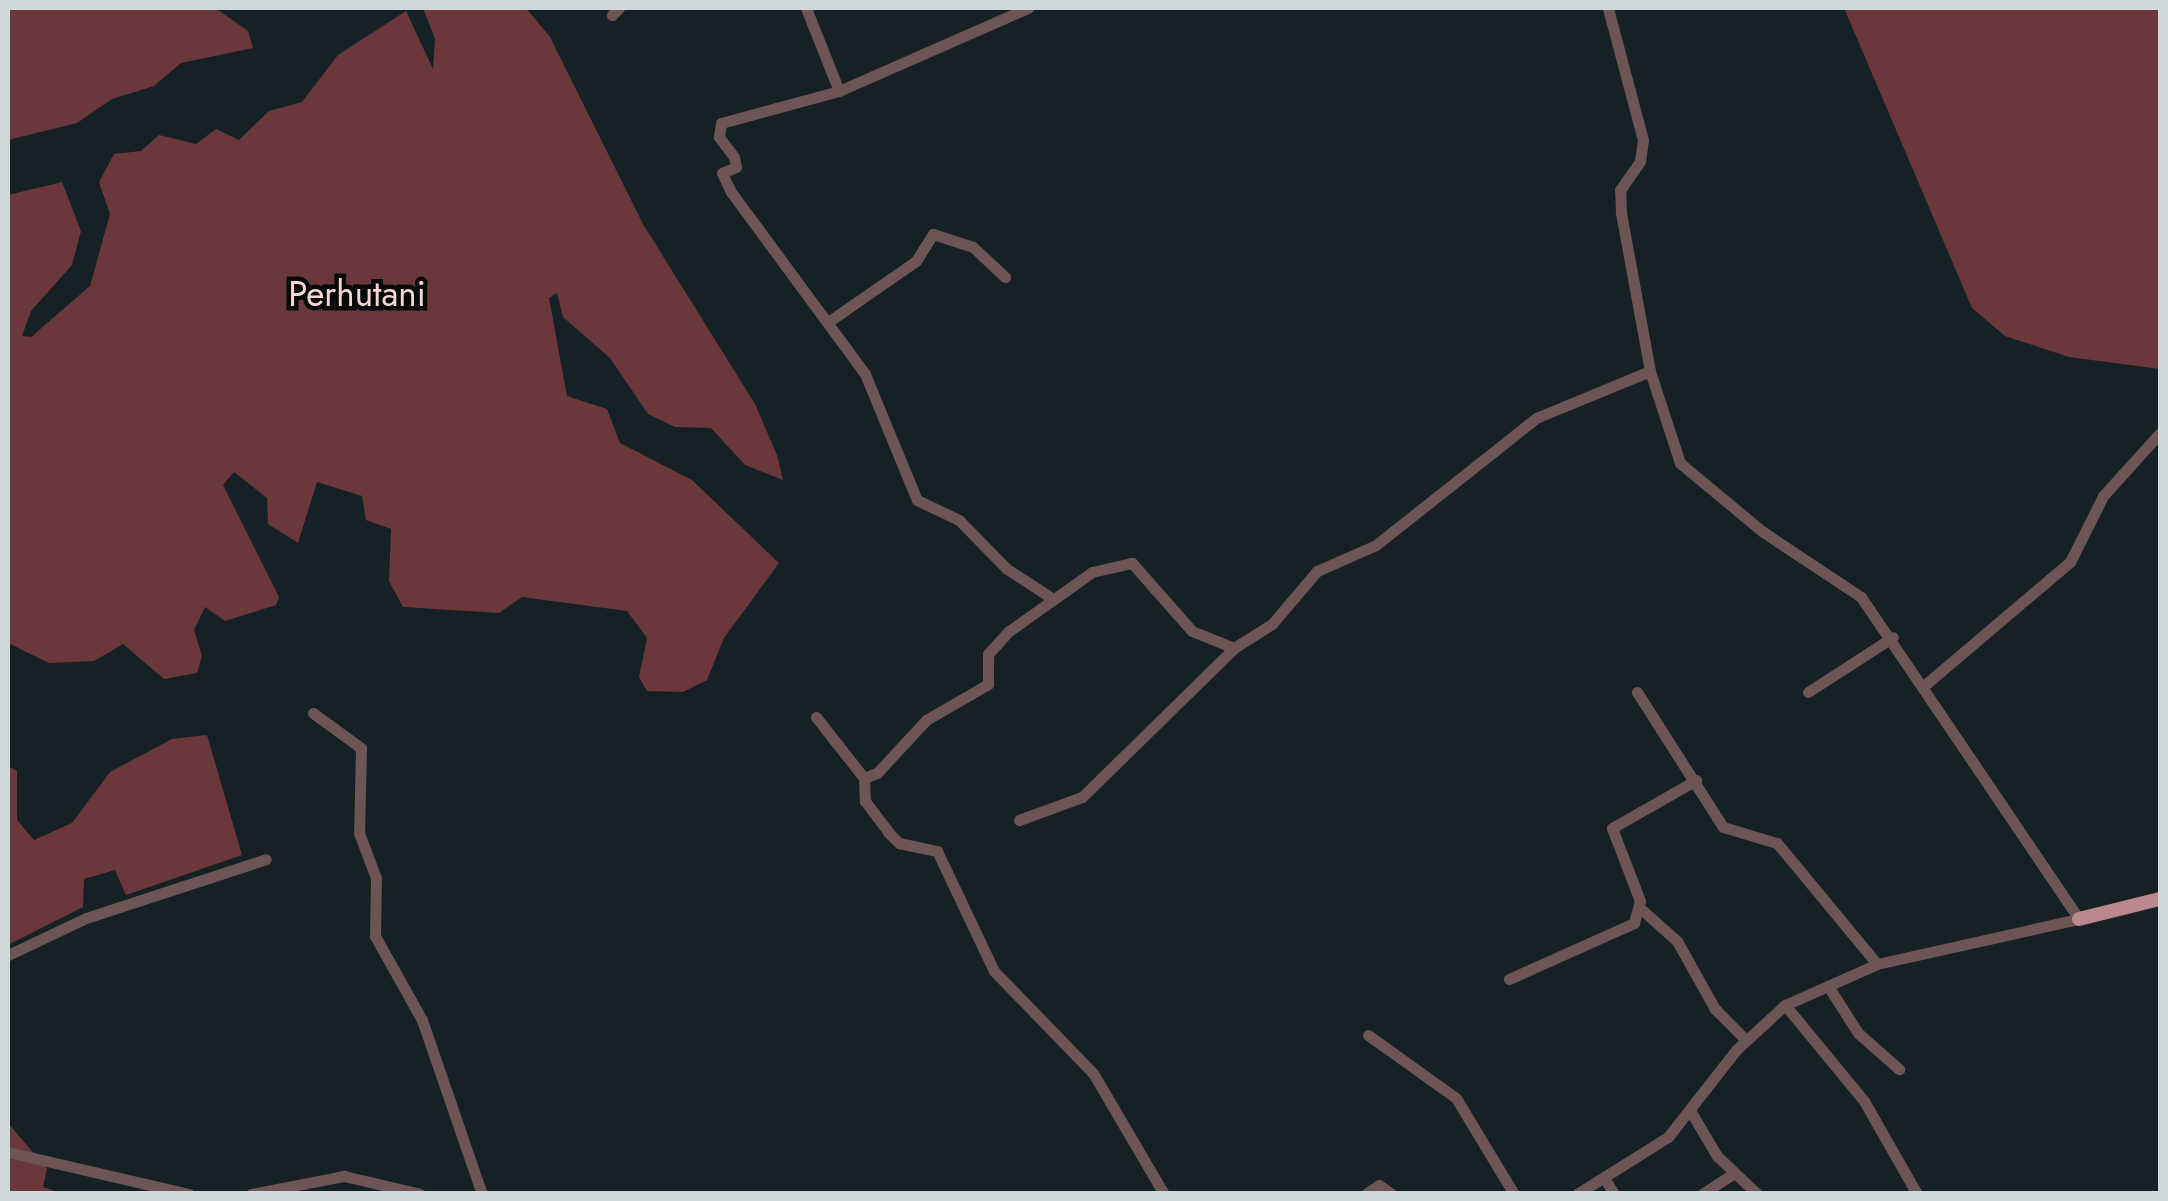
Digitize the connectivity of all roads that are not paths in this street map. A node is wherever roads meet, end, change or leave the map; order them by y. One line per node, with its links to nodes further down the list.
1 (806, 8): 4 (street)
2 (1028, 8): 4 (street)
3 (1608, 8): 7 (street)
4 (839, 91): 6 (street)
5 (1005, 277): 6 (street)
6 (831, 320): 9 (street)
7 (1650, 371): 10 (street); 11 (street)
8 (2160, 433): 12 (street)
9 (1052, 598): 11 (street); 17 (street)
10 (1894, 637): 12 (street); 14 (street)
11 (1234, 648): 19 (street)
12 (1926, 684): 23 (street)
13 (1637, 692): 18 (street)
14 (1808, 692)
15 (313, 713): 39 (street)
16 (816, 718): 17 (street)
17 (864, 778): 40 (street)
18 (1696, 780): 22 (street); 25 (street)
19 (1020, 820)
20 (266, 858): 24 (street)
21 (2160, 899): 23 (main road)
22 (1641, 909): 26 (street); 30 (street)
23 (2079, 918): 25 (street)
24 (8, 955)
25 (1877, 964): 27 (street)
26 (1510, 979)
27 (1828, 986): 28 (street); 31 (street)
28 (1785, 1005): 30 (street); 48 (street)
29 (1368, 1035): 43 (street)
30 (1746, 1040): 32 (street)
31 (1899, 1069)
32 (1691, 1112): 34 (street); 35 (street)
33 (8, 1152): 36 (street)
34 (1733, 1174): 46 (street); 47 (street)
35 (1604, 1179): 44 (street); 45 (street)
36 (189, 1194)
37 (252, 1194): 38 (street)
38 (420, 1194)
39 (482, 1194)
40 (1164, 1194)
41 (1366, 1194): 42 (street)
42 (1392, 1194)
43 (1514, 1194)
44 (1577, 1194)
45 (1614, 1194)
46 (1702, 1194)
47 (1757, 1194)
48 (1917, 1194)

